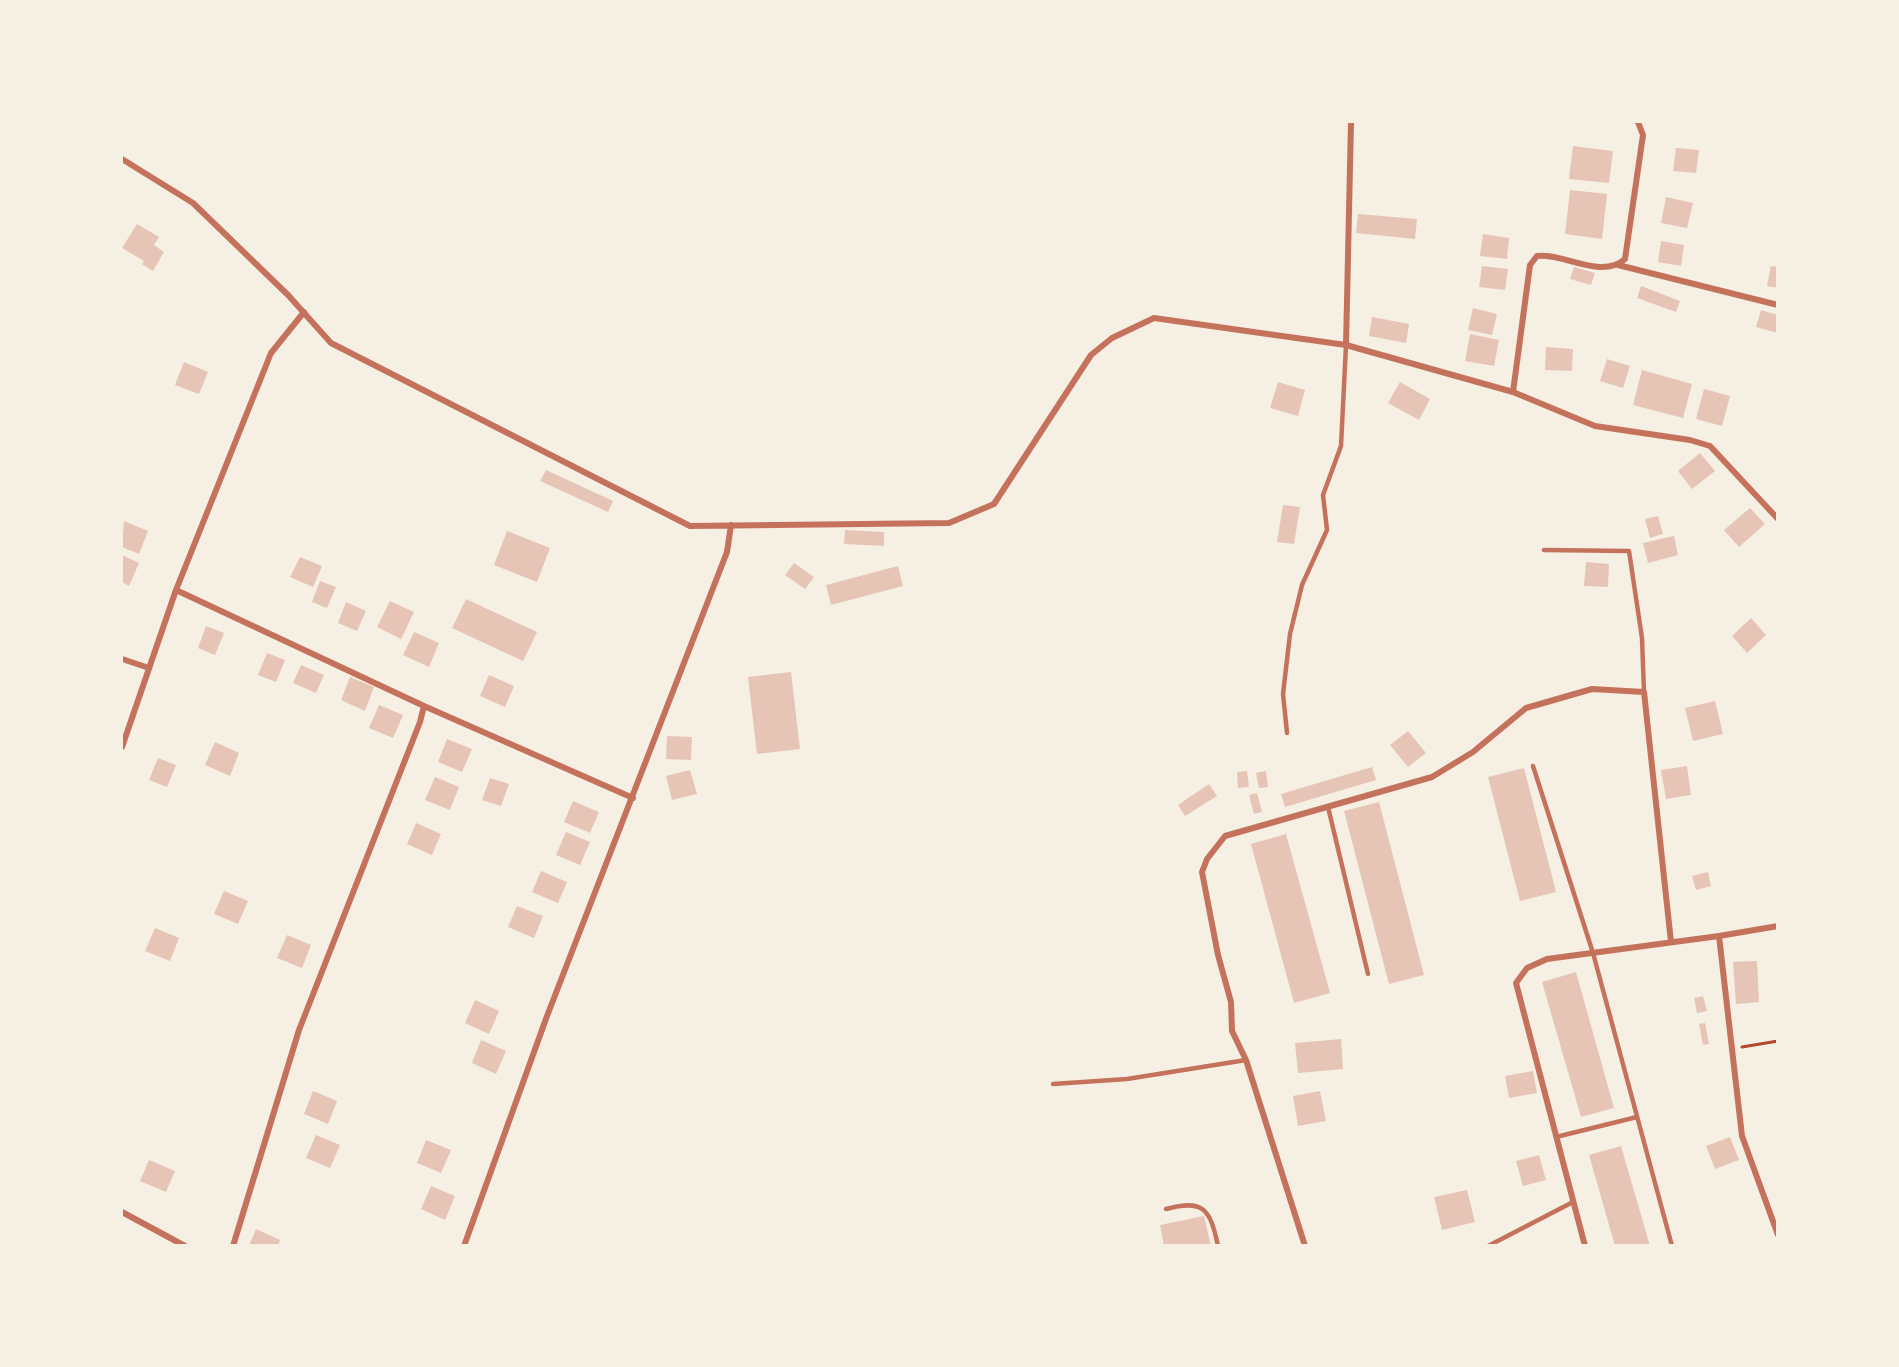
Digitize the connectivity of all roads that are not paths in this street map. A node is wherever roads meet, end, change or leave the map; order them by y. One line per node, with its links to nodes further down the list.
1 (1351, 122): 7 (street)
2 (1638, 122): 4 (street)
3 (122, 159): 6 (street)
4 (1618, 266): 5 (street); 8 (street)
5 (1778, 305)
6 (304, 312): 10 (street); 12 (street)
7 (1346, 345): 8 (street); 10 (street); 17 (lane)
8 (1513, 392): 9 (street)
9 (1778, 519)
10 (731, 525): 20 (street)
11 (1544, 550): 15 (lane)
12 (176, 590): 14 (street); 16 (street)
13 (122, 658): 14 (street)
14 (149, 668): 18 (street)
15 (1644, 692): 21 (street); 24 (street)
16 (424, 706): 20 (street); 36 (street)
17 (1287, 733)
18 (122, 747)
19 (1533, 766): 25 (lane)
20 (633, 798): 37 (street)
21 (1328, 807): 26 (lane); 27 (street)
22 (1778, 926): 23 (street)
23 (1719, 936): 24 (street); 34 (street)
24 (1671, 942): 25 (street)
25 (1593, 953): 29 (lane); 30 (street)
26 (1368, 974)
27 (1246, 1060): 28 (lane); 39 (street)
28 (1053, 1084)
29 (1637, 1117): 30 (lane); 42 (lane)
30 (1556, 1137): 31 (street)
31 (1573, 1202): 40 (lane); 41 (street)
32 (1166, 1209): 38 (lane)
33 (122, 1212): 35 (street)
34 (1778, 1234)
35 (185, 1245)
36 (233, 1245)
37 (464, 1245)
38 (1218, 1245)
39 (1305, 1245)
40 (1488, 1245)
41 (1585, 1245)
42 (1672, 1245)

